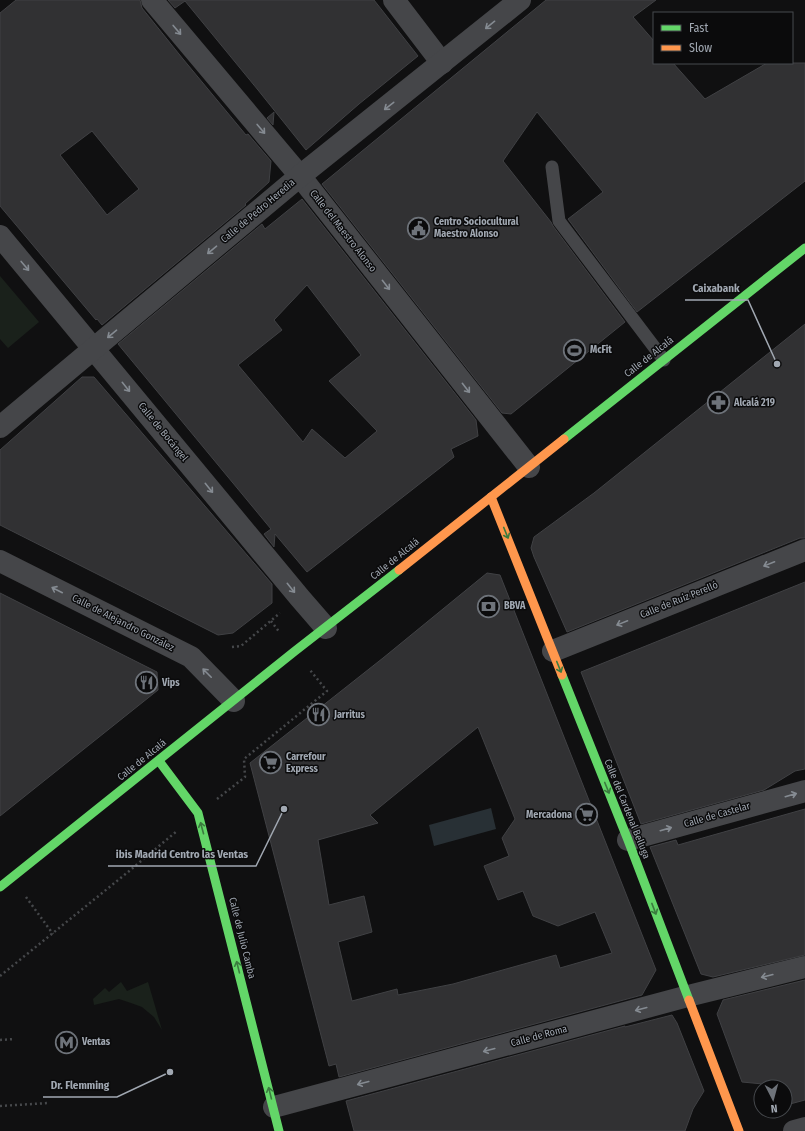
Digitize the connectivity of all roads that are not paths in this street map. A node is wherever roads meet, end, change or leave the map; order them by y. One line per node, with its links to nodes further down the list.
1 (152, 0): 6 (street, Calle del Maestro Alonso, one-way to 6)
2 (394, 0): 4 (street)
3 (520, 0): 4 (street, Calle de Pedro Heredia, one-way to 4)
4 (442, 63): 6 (street, Calle de Pedro Heredia, one-way to 6)
5 (552, 167): 10 (lane)
6 (300, 176): 9 (street, Calle de Pedro Heredia, one-way to 9); 12 (street, Calle del Maestro Alonso, one-way to 12)
7 (0, 236): 9 (street, Calle de Bocángel, one-way to 9)
8 (805, 248): 10 (street, Calle de Alcalá)
9 (94, 349): 11 (street, Calle de Pedro Heredia); 16 (street, Calle de Bocángel, one-way to 16)
10 (664, 360): 12 (street, Calle de Alcalá)
11 (0, 427)
12 (529, 467): 13 (street, Calle de Alcalá)
13 (491, 497): 16 (street, Calle de Alcalá); 17 (street, Calle del Cardenal Belluga, one-way to 17)
14 (805, 550): 17 (street, Calle de Ruiz Perelló, one-way to 17)
15 (0, 561): 18 (street, Calle de Alejandro González, one-way to 15)
16 (326, 628): 18 (street, Calle de Alcalá)
17 (553, 650): 21 (street, Calle del Cardenal Belluga, one-way to 21)
18 (234, 701): 19 (street, Calle de Alcalá)
19 (159, 761): 22 (street, Calle de Alcalá); 25 (street, Calle de Julio Camba, one-way to 19)
20 (805, 791): 21 (street, Calle de Castelar, one-way to 20)
21 (628, 840): 24 (street, Calle del Cardenal Belluga, one-way to 24)
22 (0, 888)
23 (805, 967): 24 (street, Calle de Roma, one-way to 24)
24 (688, 996): 25 (street, Calle de Roma, one-way to 25); 28 (street, Calle del Cardenal Belluga)
25 (274, 1107): 27 (street, Calle de Julio Camba)
26 (805, 1128): 29 (street)
27 (279, 1131)
28 (739, 1131)
29 (794, 1131)

